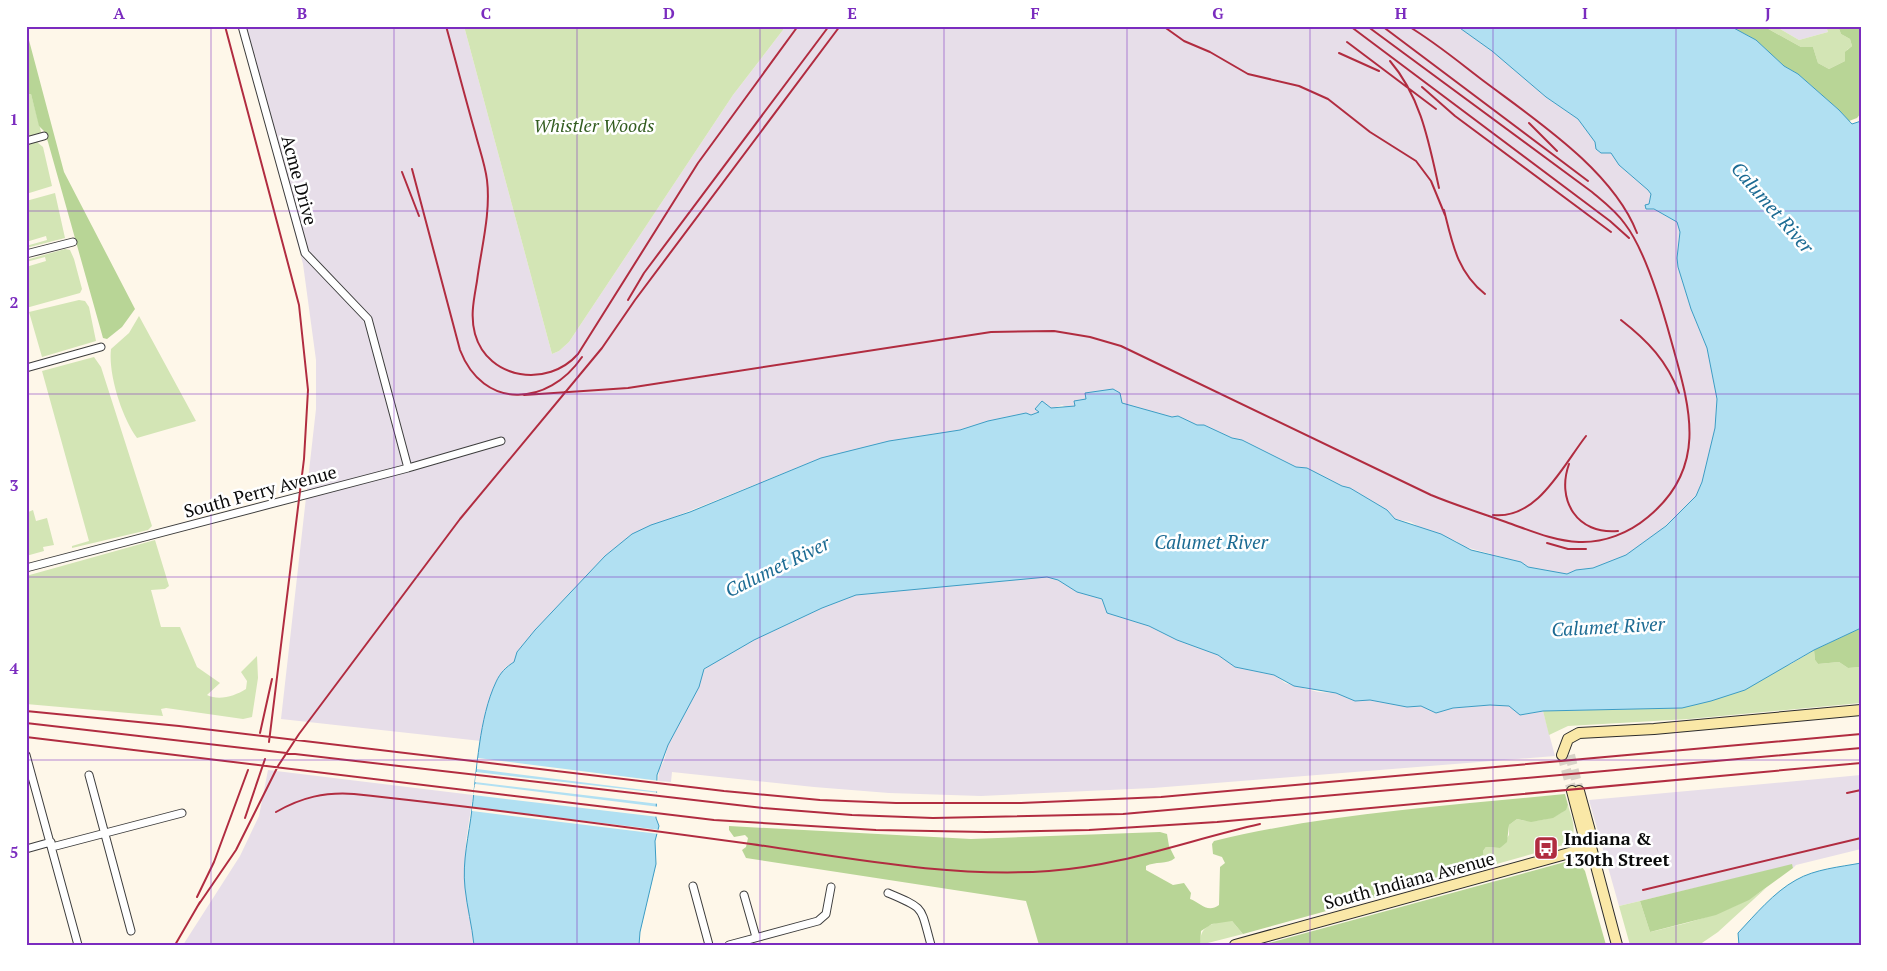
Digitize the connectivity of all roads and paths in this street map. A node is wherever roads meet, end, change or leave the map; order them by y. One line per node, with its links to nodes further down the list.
1 (242, 26): 9 (street, Acme Drive)
2 (44, 136): 3 (street)
3 (26, 140)
4 (72, 242): 5 (street)
5 (26, 254)
6 (101, 348): 7 (street)
7 (26, 368)
8 (501, 441): 9 (street, South Perry Avenue)
9 (408, 468): 10 (street, South Perry Avenue)
10 (26, 568)
11 (1861, 710): 13 (main road)
12 (26, 755): 15 (street)
13 (1566, 755)
14 (89, 775): 18 (street)
15 (29, 778): 19 (street)
16 (1576, 791): 20 (main road)
17 (182, 813): 18 (street)
18 (104, 833): 19 (street); 26 (street)
19 (51, 844): 21 (street); 28 (street)
20 (1591, 847): 32 (main road, South Indiana Avenue); 33 (main road)
21 (26, 848)
22 (693, 886): 29 (street)
23 (832, 887): 27 (street)
24 (888, 893): 31 (street)
25 (744, 896): 27 (street)
26 (131, 931)
27 (756, 938): 30 (street)
28 (78, 945)
29 (709, 945)
30 (729, 945)
31 (931, 945)
32 (1235, 945)
33 (1617, 945)

